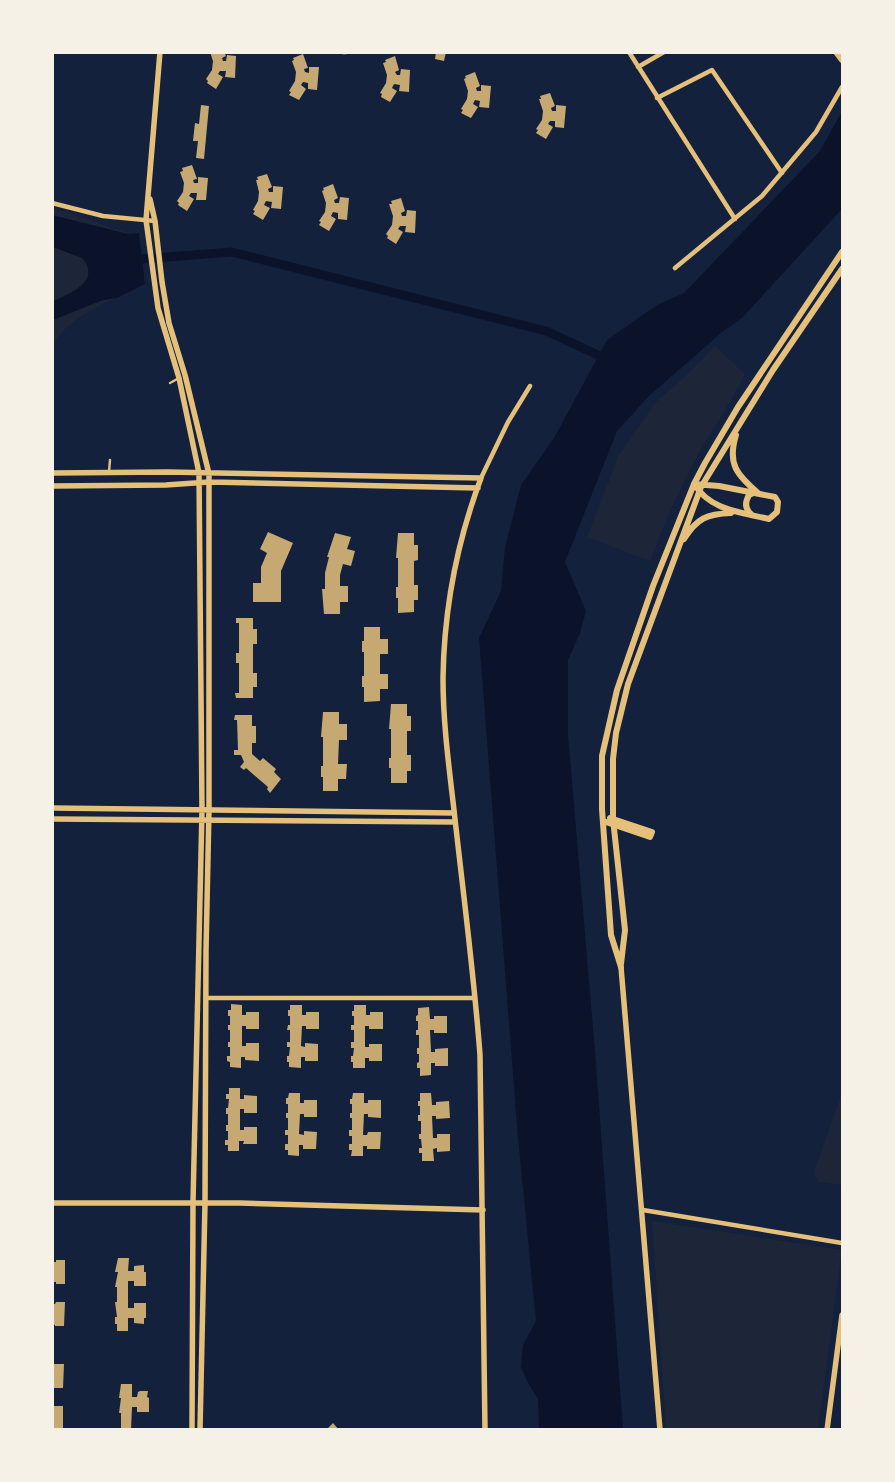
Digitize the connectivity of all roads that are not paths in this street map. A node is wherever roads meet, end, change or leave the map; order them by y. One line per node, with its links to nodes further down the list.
1 (160, 52): 8 (street)
2 (629, 52): 4 (street)
3 (664, 52): 4 (street)
4 (638, 67): 6 (street)
5 (842, 87): 7 (street)
6 (657, 98): 7 (street); 10 (street)
7 (782, 173): 10 (street)
8 (149, 193): 11 (street); 12 (street)
9 (52, 203): 11 (street)
10 (734, 219): 14 (street)
11 (146, 220): 12 (street); 17 (street)
12 (155, 221): 16 (street)
13 (842, 252): 29 (main road)
14 (675, 268)
15 (842, 269): 20 (main road)
16 (185, 375): 17 (lane); 25 (street)
17 (178, 378): 18 (lane); 24 (street)
18 (170, 383)
19 (530, 386): 26 (street)
20 (739, 426): 30 (main road); 34 (main road)
21 (110, 460): 23 (lane)
22 (52, 472): 23 (street)
23 (109, 472): 24 (street)
24 (200, 473): 25 (street); 28 (street)
25 (209, 474): 26 (street); 27 (street)
26 (481, 478): 32 (street)
27 (209, 482): 28 (street); 32 (street); 40 (street)
28 (200, 483): 31 (street); 39 (street)
29 (694, 484): 30 (main road); 33 (main road); 42 (main road)
30 (703, 484): 33 (main road); 34 (main road)
31 (52, 486)
32 (478, 488): 41 (street)
33 (699, 492): 35 (main road); 37 (main road)
34 (756, 493): 36 (main road); 36 (main road)
35 (740, 512): 36 (main road); 37 (main road)
36 (752, 515)
37 (674, 558): 47 (main road)
38 (52, 808): 39 (street)
39 (202, 810): 40 (street); 44 (street)
40 (209, 810): 41 (street); 45 (street)
41 (454, 813): 46 (street)
42 (603, 818): 47 (main road); 48 (main road)
43 (52, 819): 44 (street)
44 (202, 820): 45 (street); 52 (street)
45 (209, 821): 46 (street); 49 (street)
46 (455, 822): 50 (street)
47 (614, 822): 47 (main road); 48 (main road)
48 (621, 967): 55 (street)
49 (206, 998): 50 (street); 53 (street)
50 (475, 998): 54 (street)
51 (52, 1203): 52 (street)
52 (193, 1203): 53 (street); 58 (street)
53 (205, 1203): 54 (street); 59 (street)
54 (483, 1210): 60 (street)
55 (643, 1210): 56 (street); 61 (street)
56 (842, 1242)
57 (842, 1315): 62 (street)
58 (192, 1430)
59 (200, 1430)
60 (485, 1430)
61 (660, 1430)
62 (827, 1430)

